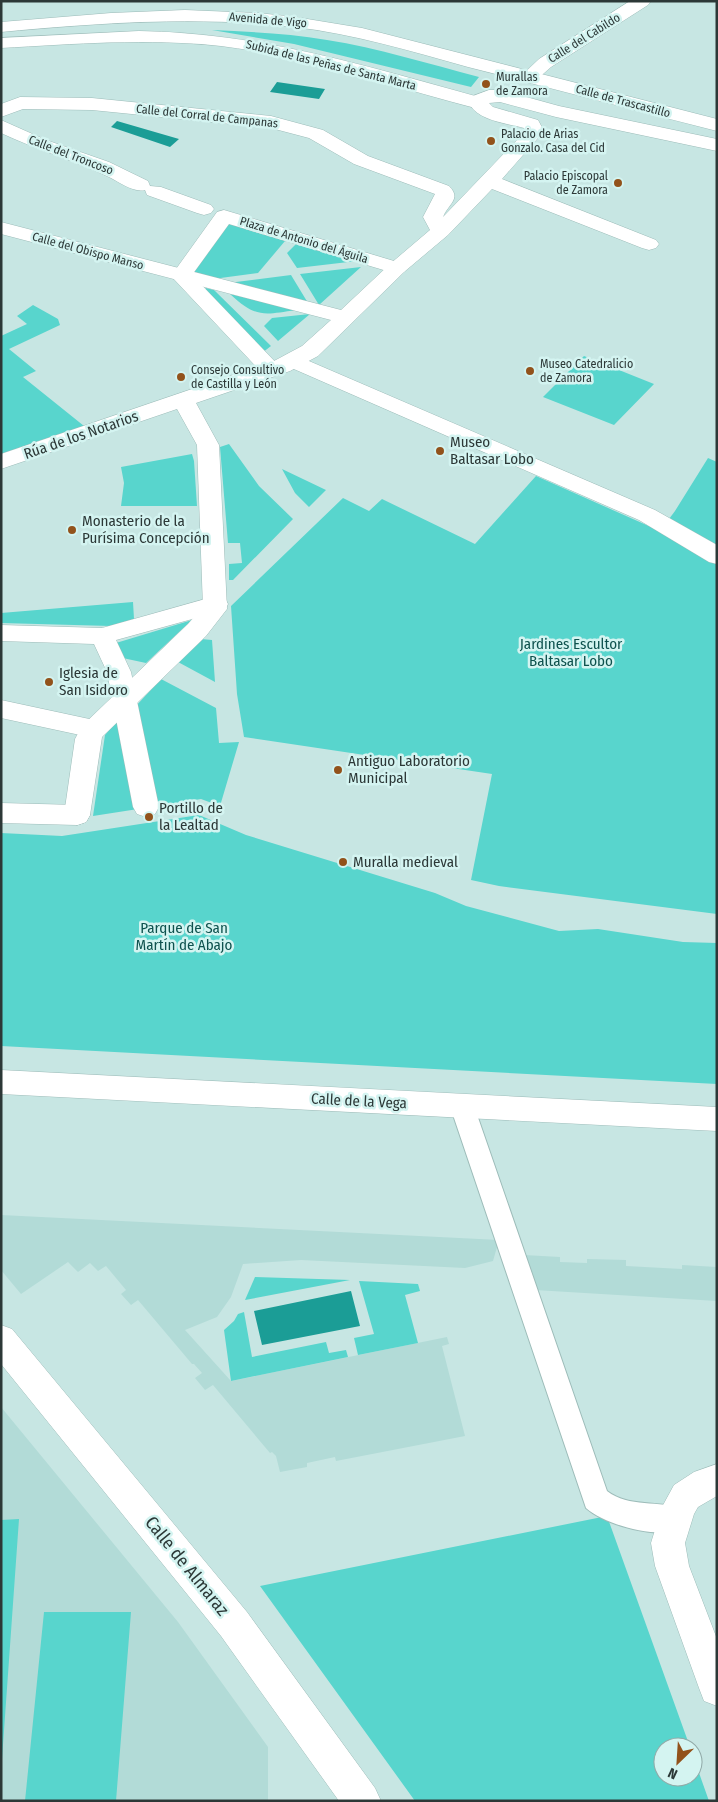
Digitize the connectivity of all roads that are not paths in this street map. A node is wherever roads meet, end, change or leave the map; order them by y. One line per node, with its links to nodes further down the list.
1 (642, 1): 4 (main road, Calle del Cabildo)
2 (1, 27): 4 (main road, Avenida de Vigo)
3 (1, 43): 5 (main road, Subida de las Peñas de Santa Marta)
4 (529, 76): 7 (main road, Calle de Trascastillo)
5 (479, 102): 9 (main road); 10 (main road, Rúa de los Notarios)
6 (1, 111): 13 (main road, Calle del Corral de Campanas)
7 (717, 125)
8 (1, 126): 11 (main road, Calle del Troncoso)
9 (717, 144)
10 (490, 181): 13 (main road, Rúa de los Notarios); 14 (main road)
11 (215, 213): 15 (main road, Plaza de Antonio del Águila); 16 (main road, Plaza de Antonio del Águila)
12 (1, 228): 16 (main road, Calle del Obispo Manso)
13 (441, 231): 15 (main road, Rúa de los Notarios)
14 (649, 244)
15 (397, 268): 17 (main road, Rúa de los Notarios)
16 (177, 275): 17 (main road); 19 (main road)
17 (345, 317): 18 (main road, Rúa de los Notarios)
18 (295, 361): 19 (main road, Rúa de los Notarios); 22 (main road)
19 (265, 363): 20 (main road, Rúa de los Notarios)
20 (183, 399): 21 (main road, Rúa de los Notarios); 23 (main road)
21 (1, 462)
22 (717, 556)
23 (216, 604): 25 (main road); 26 (main road)
24 (1, 633): 25 (main road)
25 (102, 636): 26 (main road)
26 (125, 699): 28 (main road); 29 (main road)
27 (1, 710): 28 (main road)
28 (94, 729): 30 (main road)
29 (146, 807)
30 (1, 813)
31 (1, 1082): 32 (main road, Calle de la Vega)
32 (462, 1106): 33 (main road, Calle de la Vega); 36 (lane)
33 (717, 1119)
34 (1, 1339): 38 (main road, Calle de Almaraz)
35 (717, 1480): 36 (main road)
36 (674, 1519): 37 (main road)
37 (717, 1688)
38 (362, 1801)

